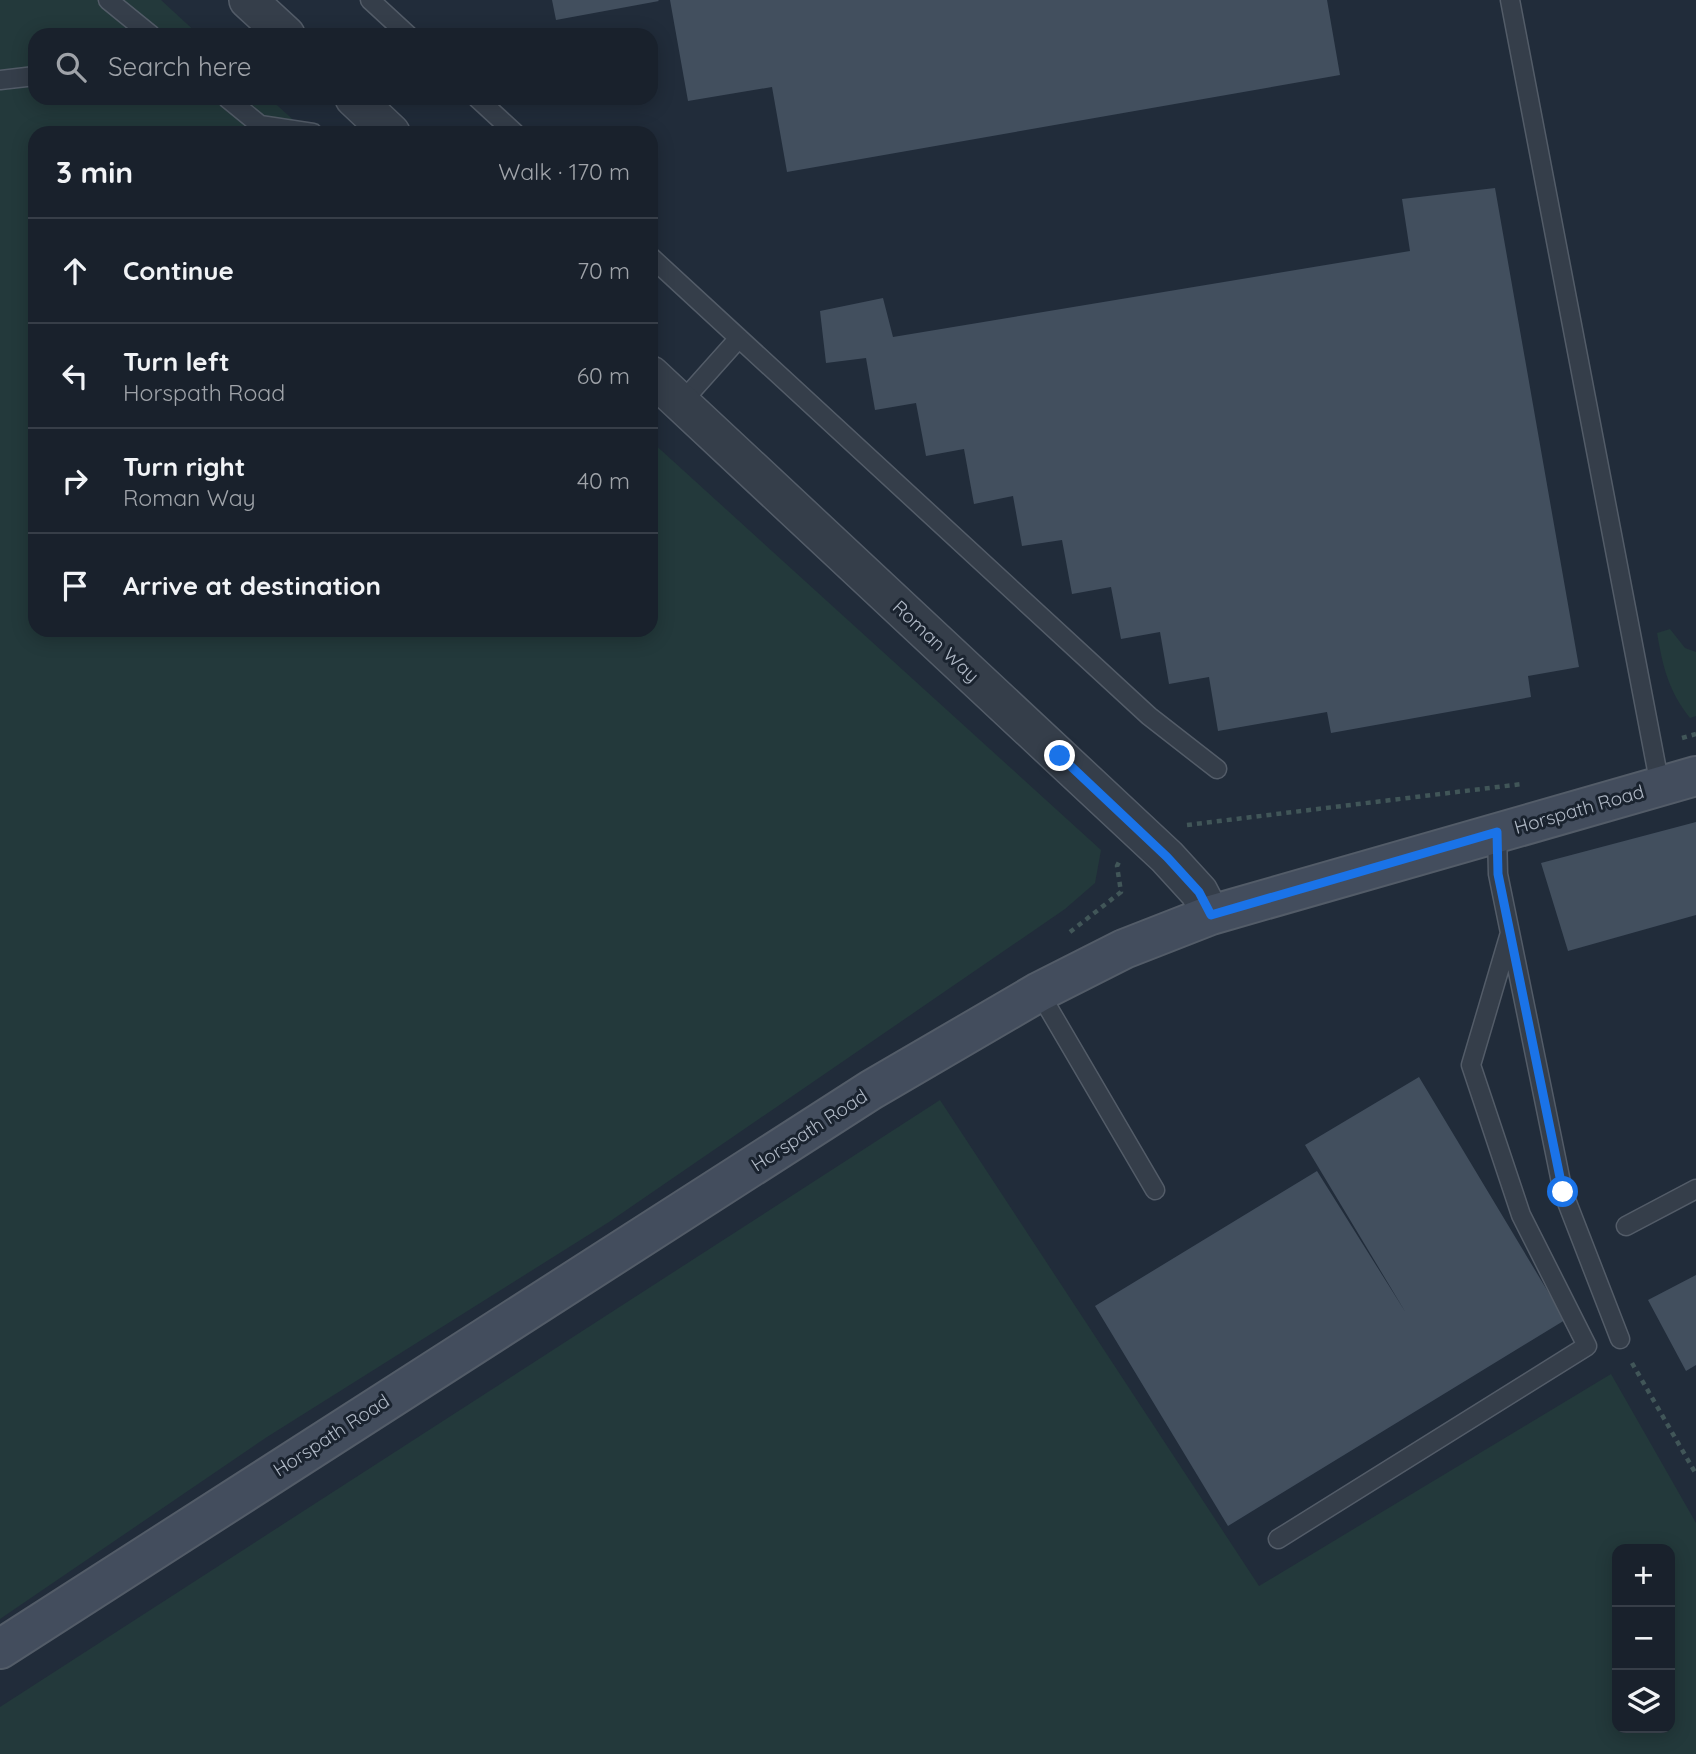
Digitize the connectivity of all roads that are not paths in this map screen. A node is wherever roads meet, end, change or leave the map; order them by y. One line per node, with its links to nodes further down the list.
1 (108, 0): 5 (lane)
2 (248, 0): 6 (street)
3 (370, 0): 7 (lane)
4 (1510, 0): 20 (lane)
5 (142, 28)
6 (278, 28)
7 (400, 28)
8 (28, 77): 9 (lane)
9 (0, 80)
10 (236, 105): 12 (lane)
11 (485, 105): 13 (lane)
12 (267, 126)
13 (507, 126)
14 (658, 263): 15 (lane)
15 (739, 338): 17 (lane); 18 (lane)
16 (658, 382): 17 (street, Roman Way)
17 (681, 403): 22 (street, Roman Way)
18 (1217, 769)
19 (1696, 776): 20 (street, Horspath Road)
20 (1660, 786): 21 (street, Horspath Road)
21 (1497, 832): 22 (street, Horspath Road); 23 (lane)
22 (1211, 915): 24 (street, Horspath Road)
23 (1510, 933): 28 (lane); 29 (lane)
24 (1039, 992): 25 (lane); 30 (street, Horspath Road)
25 (1155, 1189)
26 (1696, 1189): 27 (lane)
27 (1626, 1226)
28 (1620, 1339)
29 (1278, 1539)
30 (0, 1648)

